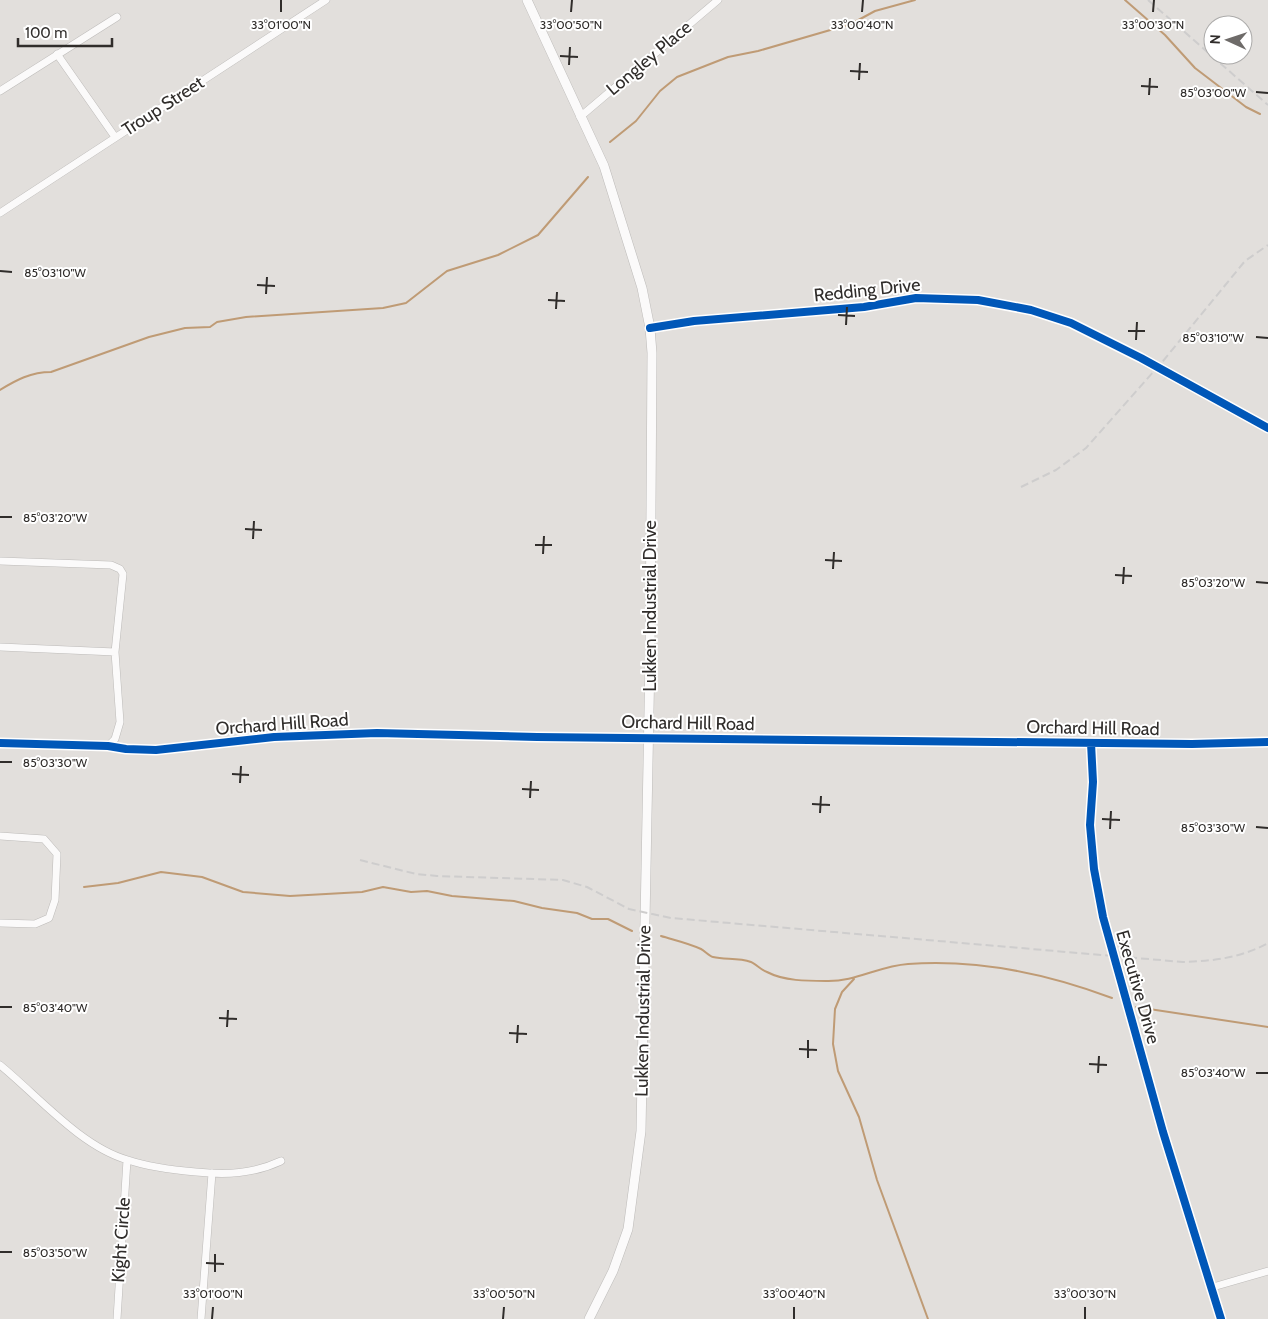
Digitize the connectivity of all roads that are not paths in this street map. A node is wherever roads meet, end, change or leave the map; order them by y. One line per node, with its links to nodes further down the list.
1 (326, 0): 10 (street, Troup Street)
2 (527, 0): 6 (main road)
3 (533, 0): 6 (main road)
4 (718, 0): 9 (street, Longley Place)
5 (117, 17): 7 (street)
6 (539, 25): 9 (main road, Lukken Industrial Drive)
7 (57, 54): 8 (street); 10 (street)
8 (0, 90)
9 (580, 117): 12 (main road, Lukken Industrial Drive)
10 (115, 137): 11 (street, Troup Street)
11 (0, 213)
12 (650, 328): 13 (street, Redding Drive); 17 (main road, Lukken Industrial Drive)
13 (1268, 428)
14 (0, 562): 16 (street)
15 (0, 647): 16 (street)
16 (115, 652): 21 (street)
17 (648, 737): 20 (street, Orchard Hill Road); 21 (street, Orchard Hill Road); 32 (main road, Lukken Industrial Drive)
18 (1268, 742): 20 (street, Orchard Hill Road)
19 (0, 743): 21 (street, Orchard Hill Road)
20 (1091, 743): 29 (street, Executive Drive)
21 (108, 746)
22 (0, 836): 23 (street)
23 (0, 923)
24 (0, 1065): 25 (street)
25 (127, 1160): 27 (street); 30 (street, Kight Circle)
26 (281, 1162): 27 (street)
27 (212, 1173): 31 (street)
28 (1268, 1271): 29 (street)
29 (1213, 1287): 33 (street, Executive Drive)
30 (117, 1319)
31 (201, 1319)
32 (589, 1319)
33 (1221, 1319)

